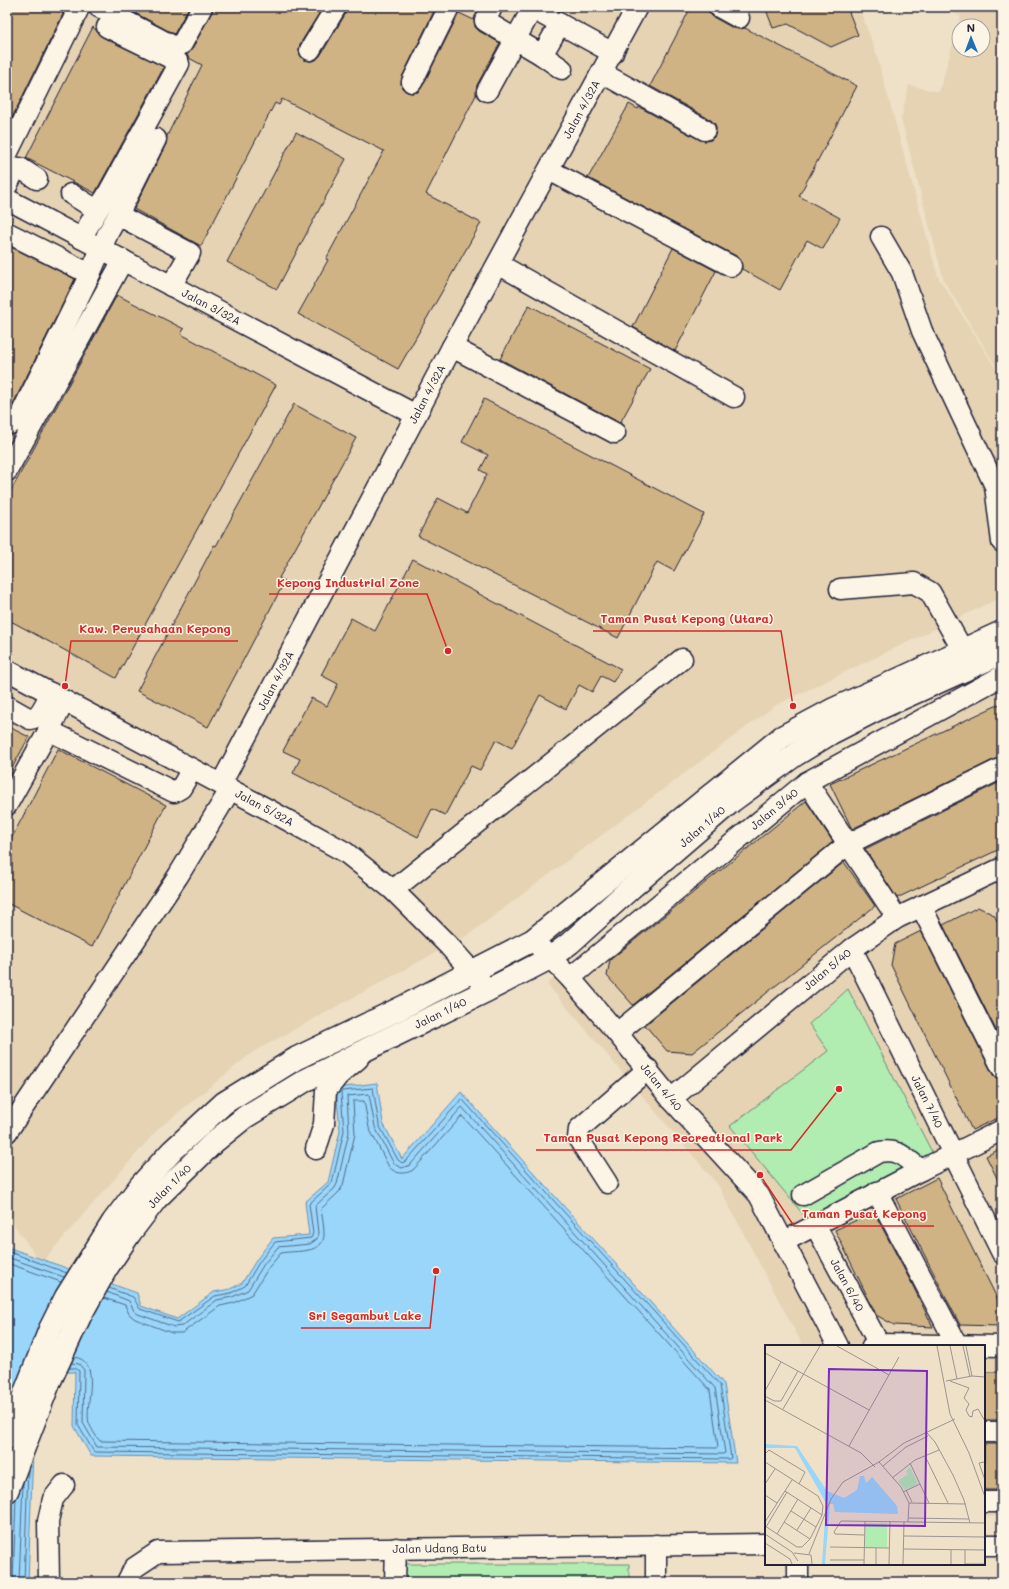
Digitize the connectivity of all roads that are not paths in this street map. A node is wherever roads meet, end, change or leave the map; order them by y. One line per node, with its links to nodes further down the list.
1 (72, 7): 23 (street)
2 (99, 7): 3 (street)
3 (202, 7)
4 (336, 7): 14 (street)
5 (449, 7): 19 (street)
6 (492, 7): 13 (street)
7 (637, 7): 15 (street, Jalan 4/32A)
8 (719, 7): 10 (street)
9 (531, 8): 11 (street); 13 (street)
10 (738, 18)
11 (560, 24): 15 (street); 16 (street)
12 (107, 27): 29 (street)
13 (515, 40): 16 (street); 20 (street)
14 (310, 50)
15 (613, 53): 18 (street, Jalan 4/32A)
16 (542, 55): 17 (street)
17 (562, 69)
18 (602, 73): 21 (street); 24 (street, Jalan 4/32A)
19 (412, 82)
20 (487, 91)
21 (705, 130)
22 (156, 139): 30 (street)
23 (7, 154)
24 (549, 170): 36 (street, Jalan 4/32A); 37 (street)
25 (37, 179): 26 (street)
26 (7, 186)
27 (71, 194): 29 (street)
28 (14, 203): 31 (street); 33 (street, Jalan 3/32A)
29 (97, 210): 33 (street)
30 (118, 215): 34 (street); 39 (street)
31 (8, 234): 38 (street)
32 (881, 237): 46 (street)
33 (82, 238): 34 (street, Jalan 3/32A)
34 (101, 249): 35 (street, Jalan 3/32A); 38 (street)
35 (123, 260): 39 (street, Jalan 3/32A); 45 (street)
36 (498, 264): 40 (street, Jalan 4/32A); 41 (street)
37 (731, 266)
38 (90, 274): 43 (street)
39 (171, 286): 42 (street, Jalan 3/32A)
40 (452, 347): 42 (street, Jalan 4/32A); 44 (street)
41 (734, 397)
42 (416, 415): 60 (street, Jalan 4/32A)
43 (7, 424)
44 (615, 433)
45 (7, 472)
46 (1002, 542)
47 (840, 589): 49 (street)
48 (1002, 632): 49 (main road, Jalan 1/40)
49 (962, 649): 67 (main road, Jalan 1/40)
50 (1002, 654): 69 (main road, Jalan 1/40)
51 (682, 659): 64 (street)
52 (7, 670): 54 (street, Jalan 5/32A)
53 (1002, 676): 59 (street, Jalan 3/40)
54 (58, 697): 55 (street); 56 (street); 58 (street, Jalan 5/32A)
55 (7, 706)
56 (48, 730): 58 (street); 61 (street)
57 (1002, 768): 62 (street)
58 (192, 769): 60 (street, Jalan 5/32A)
59 (807, 782): 62 (street); 71 (street, Jalan 3/40)
60 (226, 787): 64 (street, Jalan 5/32A); 79 (street, Jalan 4/32A)
61 (7, 805)
62 (848, 844): 66 (street); 73 (street)
63 (1001, 872): 65 (street, Jalan 5/40)
64 (394, 890): 70 (street, Jalan 5/32A)
65 (921, 906): 66 (street, Jalan 5/40); 75 (street)
66 (897, 918): 68 (street, Jalan 5/40)
67 (533, 940): 69 (street, Jalan 4/40); 70 (main road, Jalan 1/40)
68 (852, 949): 77 (street, Jalan 5/40); 81 (street, Jalan 7/40)
69 (550, 958): 71 (street, Jalan 4/40); 72 (main road, Jalan 1/40)
70 (473, 972): 72 (street, Jalan 5/32A); 87 (main road, Jalan 1/40)
71 (570, 978): 73 (street, Jalan 4/40)
72 (488, 990): 74 (main road, Jalan 1/40)
73 (617, 1033): 76 (street, Jalan 4/40)
74 (377, 1044): 80 (street); 87 (main road, Jalan 1/40)
75 (1002, 1068)
76 (648, 1070): 77 (street, Jalan 4/40); 83 (street)
77 (671, 1099): 88 (street, Jalan 4/40)
78 (1002, 1130): 81 (street)
79 (7, 1132)
80 (316, 1149)
81 (953, 1154): 82 (street); 89 (street, Jalan 7/40)
82 (921, 1170): 84 (street); 85 (street)
83 (607, 1183)
84 (877, 1192): 86 (street); 92 (street)
85 (802, 1195)
86 (815, 1225): 88 (street); 91 (street, Jalan 6/40)
87 (121, 1228): 97 (main road, Jalan 1/40); 99 (main road, Jalan 1/40)
88 (783, 1242): 90 (street, Jalan 4/40)
89 (1002, 1253)
90 (837, 1345)
91 (876, 1345)
92 (956, 1345)
93 (985, 1346): 94 (street)
94 (1002, 1346)
95 (985, 1432): 96 (street)
96 (1002, 1432)
97 (7, 1438)
98 (64, 1485): 108 (street)
99 (7, 1491)
100 (985, 1502): 101 (street)
101 (1002, 1502)
102 (765, 1544): 103 (street, Jalan Udang Batu)
103 (656, 1545): 106 (street, Jalan Udang Batu); 111 (street)
104 (985, 1545): 105 (street)
105 (1002, 1545)
106 (396, 1548): 109 (street, Jalan Udang Batu); 110 (street)
107 (798, 1565): 112 (street)
108 (49, 1582)
109 (127, 1582)
110 (395, 1582)
111 (656, 1582)
112 (798, 1582)

